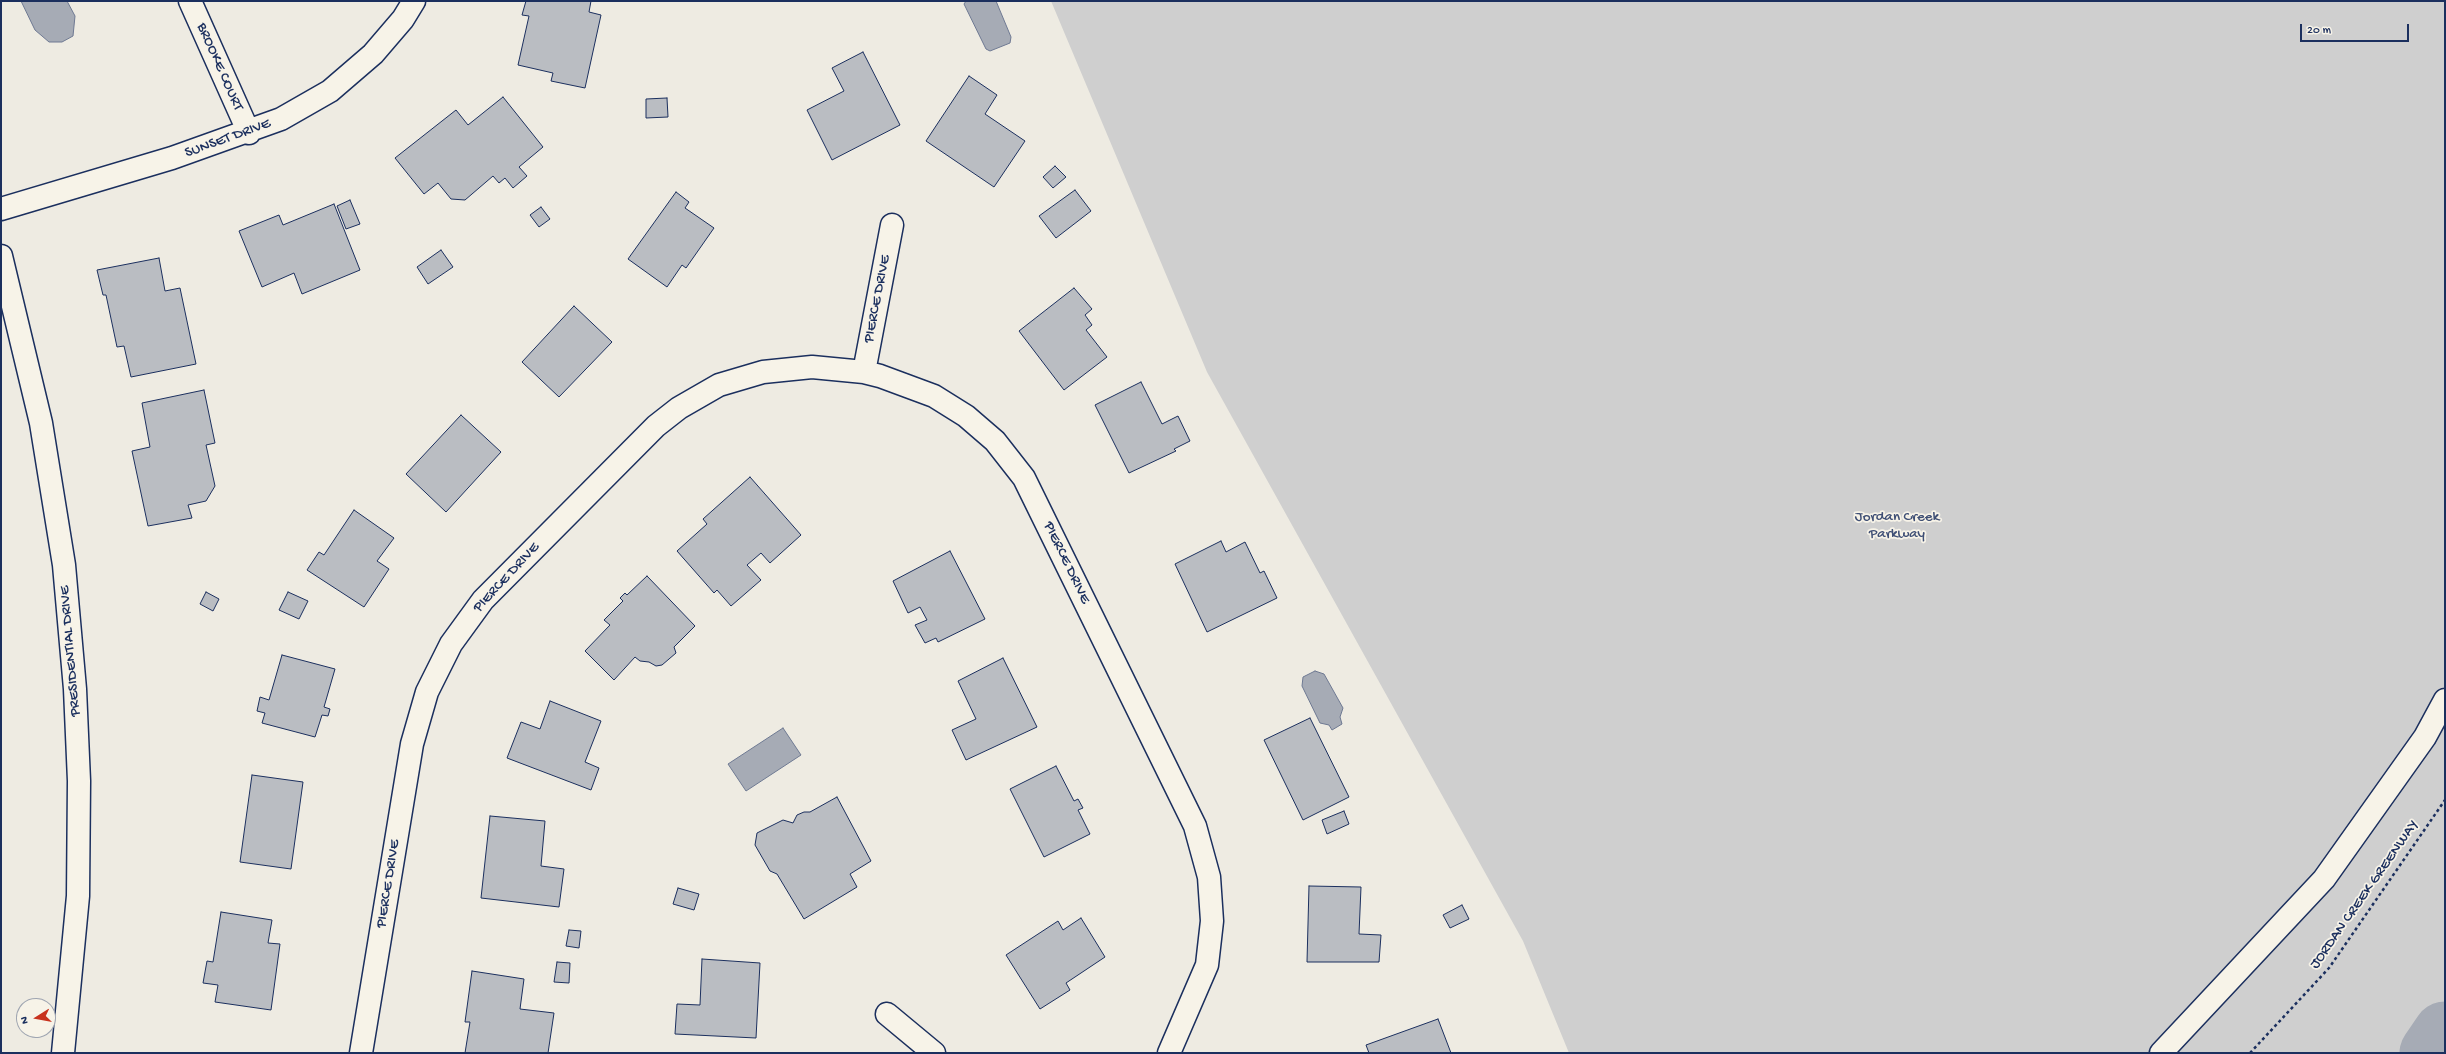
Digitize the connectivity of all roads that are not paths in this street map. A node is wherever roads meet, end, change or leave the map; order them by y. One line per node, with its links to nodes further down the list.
1 (190, 1): 3 (street, BROOKE COURT)
2 (414, 1): 3 (street, SUNSET DRIVE)
3 (249, 132): 4 (street, SUNSET DRIVE)
4 (1, 209)
5 (892, 225): 7 (street, PIERCE DRIVE)
6 (1, 256): 10 (street, PRESIDENTIAL DRIVE)
7 (864, 372): 11 (street, PIERCE DRIVE); 13 (street, PIERCE DRIVE)
8 (2445, 700): 14 (street)
9 (887, 1014): 12 (street)
10 (63, 1053)
11 (361, 1053)
12 (934, 1053)
13 (1169, 1053)
14 (2161, 1053)

